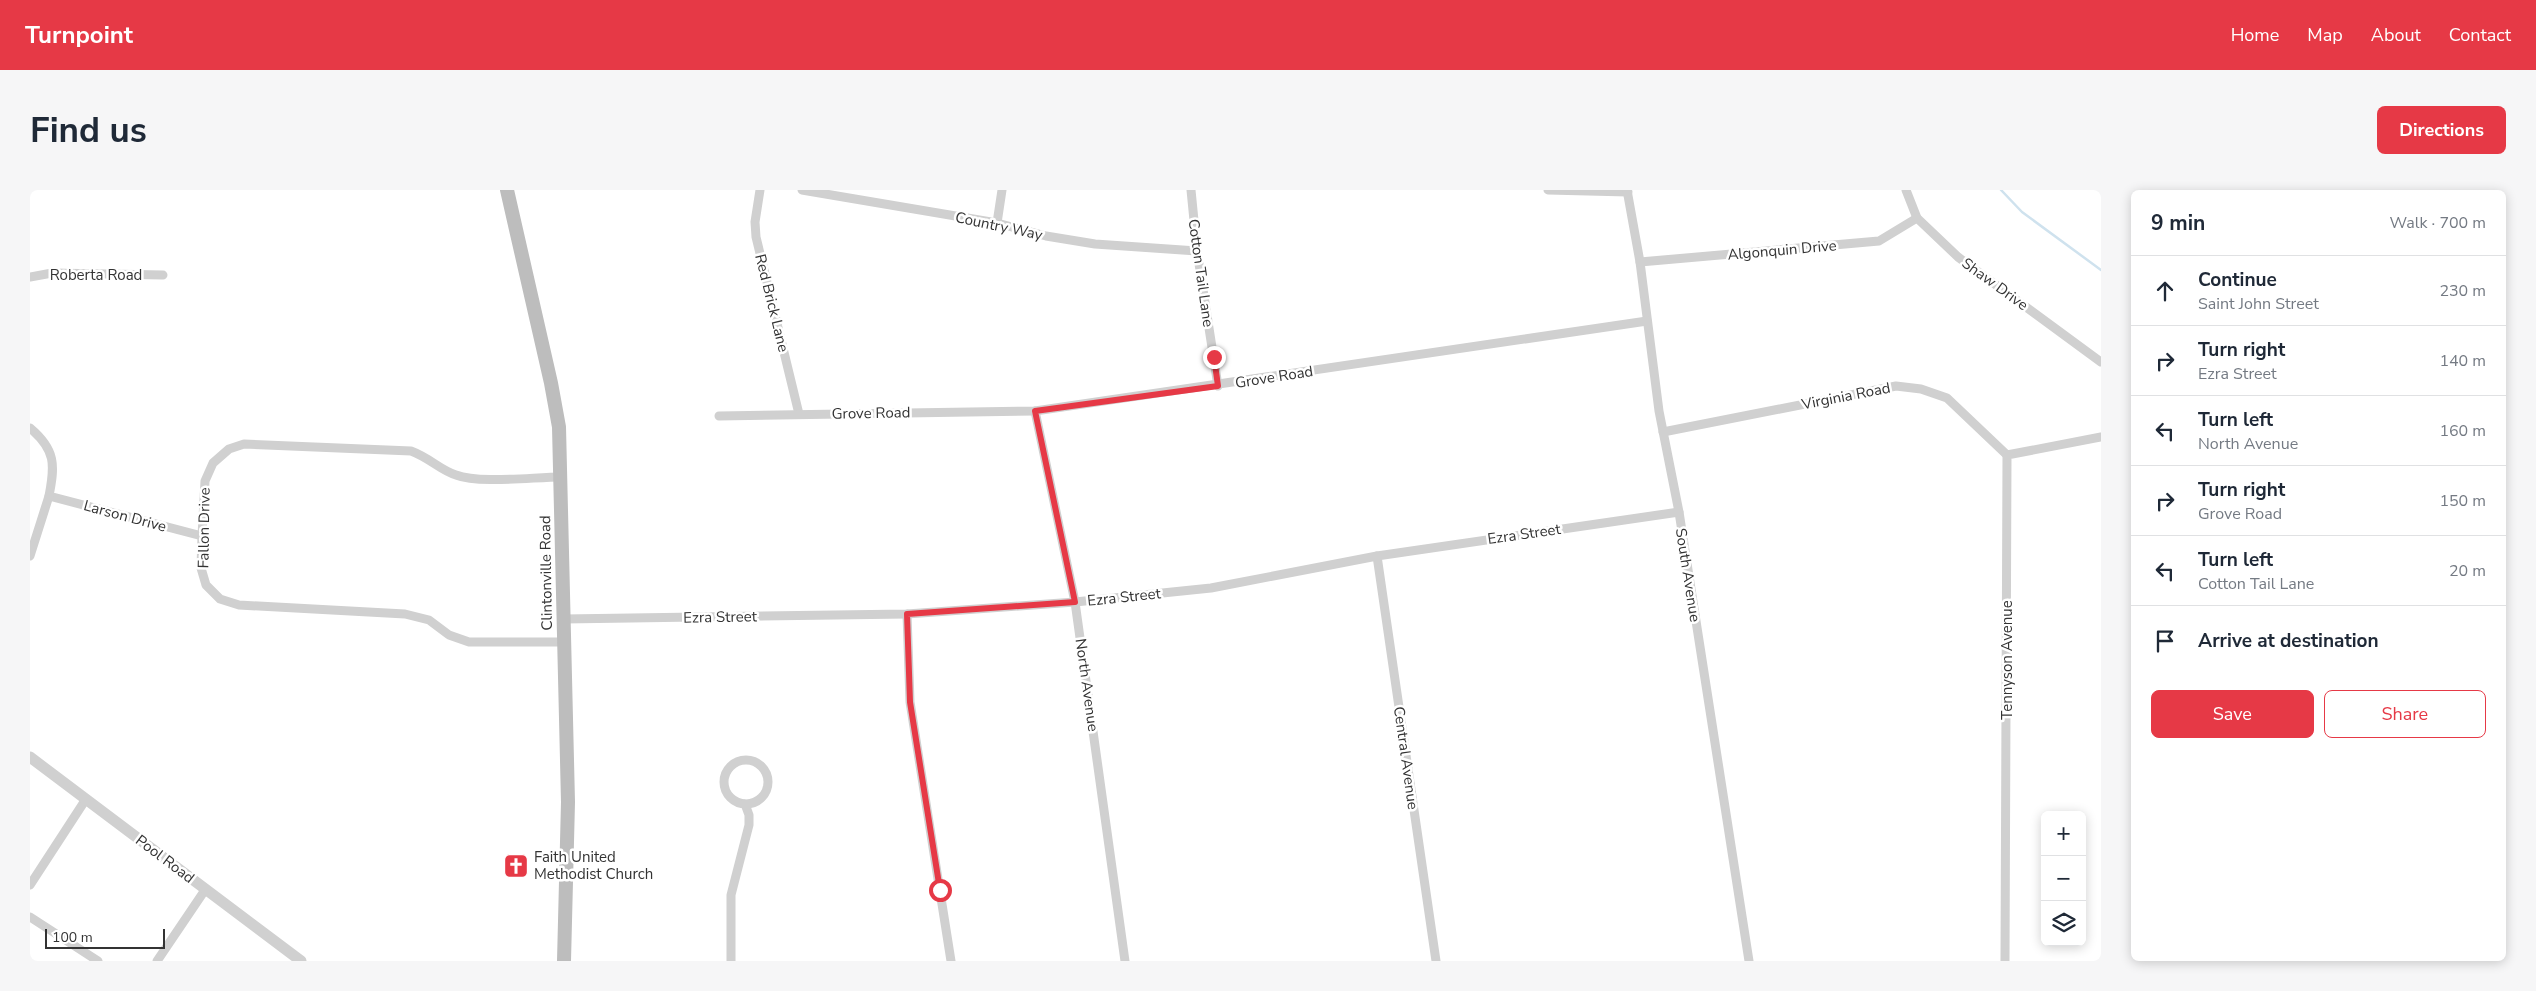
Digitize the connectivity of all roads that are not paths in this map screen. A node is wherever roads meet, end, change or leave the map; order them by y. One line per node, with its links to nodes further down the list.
1 (507, 190): 26 (main road, Clintonville Road)
2 (760, 190): 20 (street, Red Brick Lane)
3 (802, 190): 9 (street, Country Way)
4 (1002, 190): 11 (street)
5 (1191, 190): 12 (street, Cotton Tail Lane)
6 (1548, 190): 8 (street)
7 (1906, 190): 10 (street, Shaw Drive)
8 (1628, 191): 13 (street, South Avenue)
9 (836, 193): 11 (street, Country Way)
10 (1917, 218): 13 (street, Algonquin Drive); 17 (street, Shaw Drive)
11 (997, 224): 12 (street, Country Way)
12 (1196, 251): 18 (street, Cotton Tail Lane)
13 (1640, 262): 16 (street, South Avenue)
14 (163, 275): 15 (street, Roberta Road)
15 (30, 277)
16 (1647, 321): 18 (street, Grove Road); 23 (street, South Avenue)
17 (2101, 362)
18 (1218, 386): 19 (street, Grove Road)
19 (1035, 411): 20 (street, Grove Road); 32 (street, North Avenue)
20 (799, 414): 21 (street, Grove Road)
21 (718, 416)
22 (30, 428): 27 (street)
23 (1663, 432): 25 (street, Virginia Road); 28 (street, South Avenue)
24 (2101, 437): 25 (street)
25 (2007, 455): 52 (street, Tennyson Avenue)
26 (561, 477): 29 (street, Fallon Drive); 34 (main road, Clintonville Road)
27 (49, 496): 29 (street, Larson Drive); 30 (street)
28 (1679, 512): 31 (street, Ezra Street); 51 (street, South Avenue)
29 (202, 536): 35 (street, Fallon Drive)
30 (30, 556)
31 (1377, 556): 32 (street, Ezra Street); 50 (street, Central Avenue)
32 (1075, 602): 33 (street, Ezra Street); 49 (street, North Avenue)
33 (907, 614): 34 (street, Ezra Street); 48 (street)
34 (564, 619): 35 (main road, Clintonville Road)
35 (564, 642): 46 (main road, Clintonville Road)
36 (30, 757): 37 (street, Pool Road)
37 (86, 799): 39 (street); 40 (street, Pool Road)
38 (745, 804): 38 (street); 47 (street)
39 (30, 885)
40 (205, 890): 42 (street, Pool Road); 44 (street)
41 (30, 917): 43 (street)
42 (287, 957): 45 (street, Pool Road)
43 (98, 961)
44 (157, 961)
45 (301, 961)
46 (564, 961)
47 (731, 961)
48 (951, 961)
49 (1125, 961)
50 (1436, 961)
51 (1749, 961)
52 (2006, 961)

